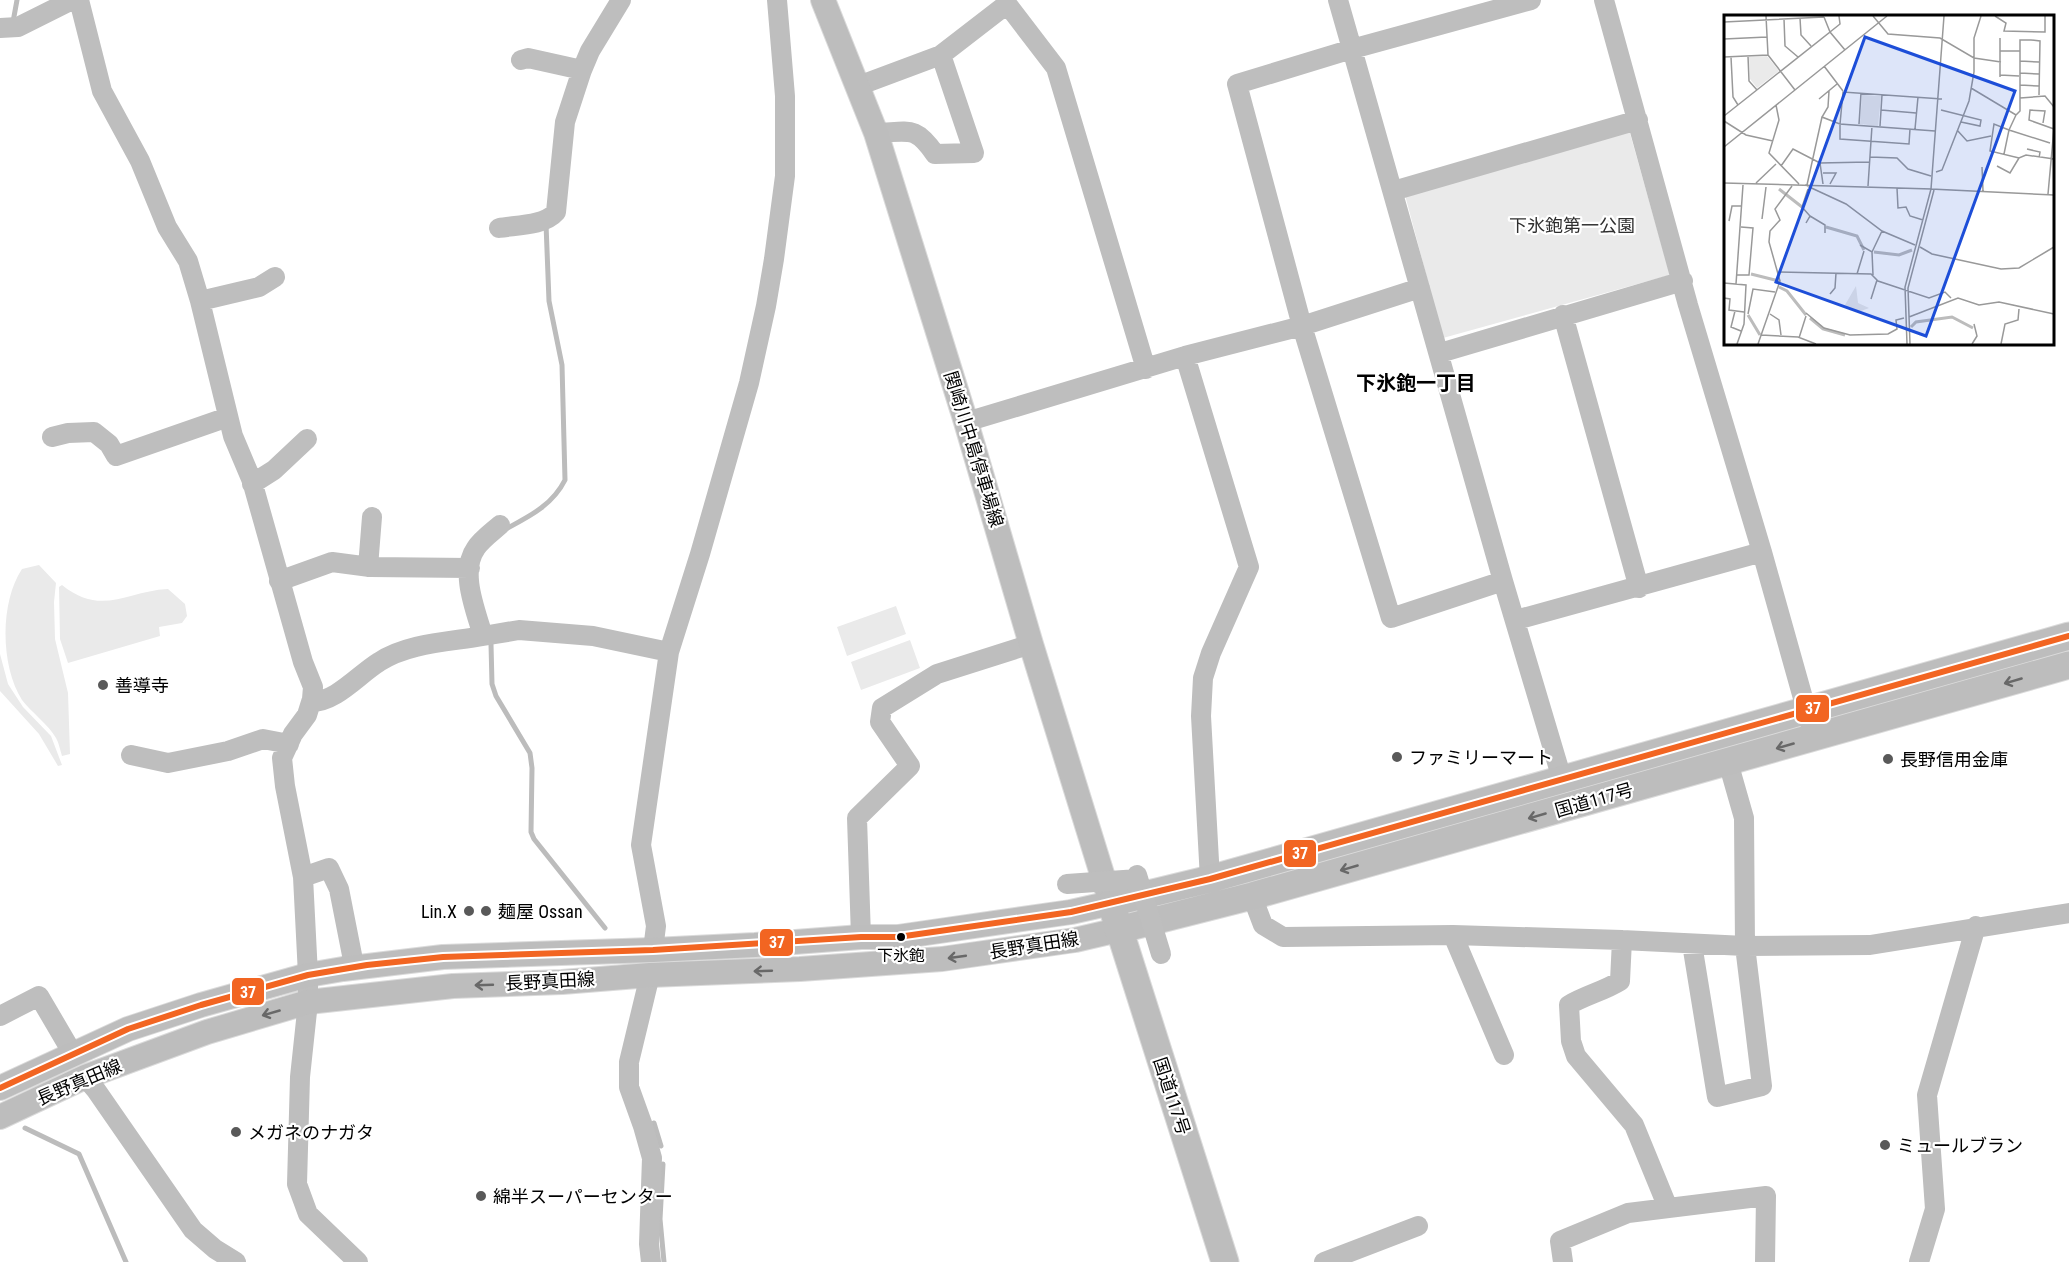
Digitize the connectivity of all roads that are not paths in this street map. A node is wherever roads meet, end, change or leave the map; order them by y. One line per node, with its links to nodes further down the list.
1 (72, 0): 10 (street)
2 (79, 0): 23 (street)
3 (621, 0): 14 (street)
4 (777, 0): 46 (street)
5 (823, 0): 15 (main road, 関崎川中島停車場線)
6 (1338, 0): 11 (street)
7 (1531, 0): 11 (street)
8 (1604, 0): 16 (street)
9 (1007, 2): 12 (street); 28 (street)
10 (0, 28)
11 (1352, 50): 18 (street); 25 (street)
12 (941, 55): 15 (street); 17 (street)
13 (521, 60): 14 (street)
14 (582, 70): 19 (street)
15 (858, 86): 17 (main road, 関崎川中島停車場線)
16 (1638, 120): 18 (street); 21 (street)
17 (876, 133): 30 (main road, 関崎川中島停車場線)
18 (1393, 191): 22 (street)
19 (499, 228)
20 (275, 277): 23 (street)
21 (1683, 281): 24 (street); 36 (street)
22 (1420, 288): 25 (street); 26 (street)
23 (200, 301): 29 (street)
24 (1563, 315): 26 (street); 41 (street)
25 (1302, 326): 27 (street); 40 (street)
26 (1440, 353): 40 (street)
27 (1185, 357): 28 (street); 56 (street)
28 (1146, 369): 30 (street)
29 (228, 417): 31 (street); 33 (street)
30 (966, 422): 45 (main road, 関崎川中島停車場線)
31 (52, 437)
32 (307, 440): 33 (street)
33 (252, 484): 39 (street)
34 (372, 517): 37 (street)
35 (500, 525): 38 (street)
36 (1762, 552): 41 (street); 49 (street)
37 (368, 567): 38 (street); 39 (street)
38 (470, 568): 43 (street)
39 (279, 581): 48 (street)
40 (1503, 581): 42 (street)
41 (1639, 588): 42 (street)
42 (1515, 620): 54 (street)
43 (483, 636): 46 (street); 48 (street)
44 (2069, 636): 49 (highway, 国道117号)
45 (1031, 644): 59 (main road, 関崎川中島停車場線); 64 (street)
46 (669, 652): 68 (street)
47 (2069, 665): 50 (highway, 国道117号, one-way to 50)
48 (311, 702): 51 (street)
49 (1806, 710): 50 (street); 54 (highway, 国道117号)
50 (1814, 737): 53 (highway, 国道117号, one-way to 53)
51 (289, 744): 52 (street); 55 (street)
52 (130, 755)
53 (1728, 762): 58 (highway, 国道117号, one-way to 58); 67 (street)
54 (1562, 779): 56 (highway, 国道117号)
55 (303, 877): 70 (street); 71 (street)
56 (1210, 879): 59 (highway, 国道117号)
57 (1067, 884): 69 (street, bridge)
58 (1252, 896): 62 (highway, 国道117号); 63 (street)
59 (1111, 903): 62 (highway, 国道117号); 64 (main road, 長野真田線)
60 (2069, 912): 61 (street)
61 (1976, 926): 67 (street); 89 (street)
62 (1118, 930): 72 (main road, 長野真田線, one-way to 72); 85 (highway, 国道117号)
63 (1453, 935): 65 (street); 76 (street)
64 (861, 937): 68 (main road, 長野真田線)
65 (1622, 940): 66 (street); 80 (street)
66 (1692, 944): 67 (street); 67 (street)
67 (1744, 946)
68 (653, 950): 71 (main road, 長野真田線)
69 (1161, 954)
70 (352, 955)
71 (308, 975): 73 (street); 75 (main road, 長野真田線)
72 (650, 975): 73 (main road, 長野真田線, one-way to 73); 84 (street)
73 (308, 1002): 77 (main road, 長野真田線, one-way to 77); 83 (street)
74 (0, 1016): 75 (street)
75 (73, 1054): 78 (main road, 長野真田線)
76 (1504, 1055)
77 (85, 1077): 79 (main road, 長野真田線); 82 (street)
78 (0, 1088)
79 (0, 1117)
80 (1668, 1208): 87 (street); 88 (street)
81 (1418, 1226): 86 (street)
82 (236, 1262)
83 (358, 1262)
84 (651, 1262)
85 (1225, 1262)
86 (1324, 1262)
87 (1563, 1262)
88 (1765, 1262)
89 (1919, 1262)

